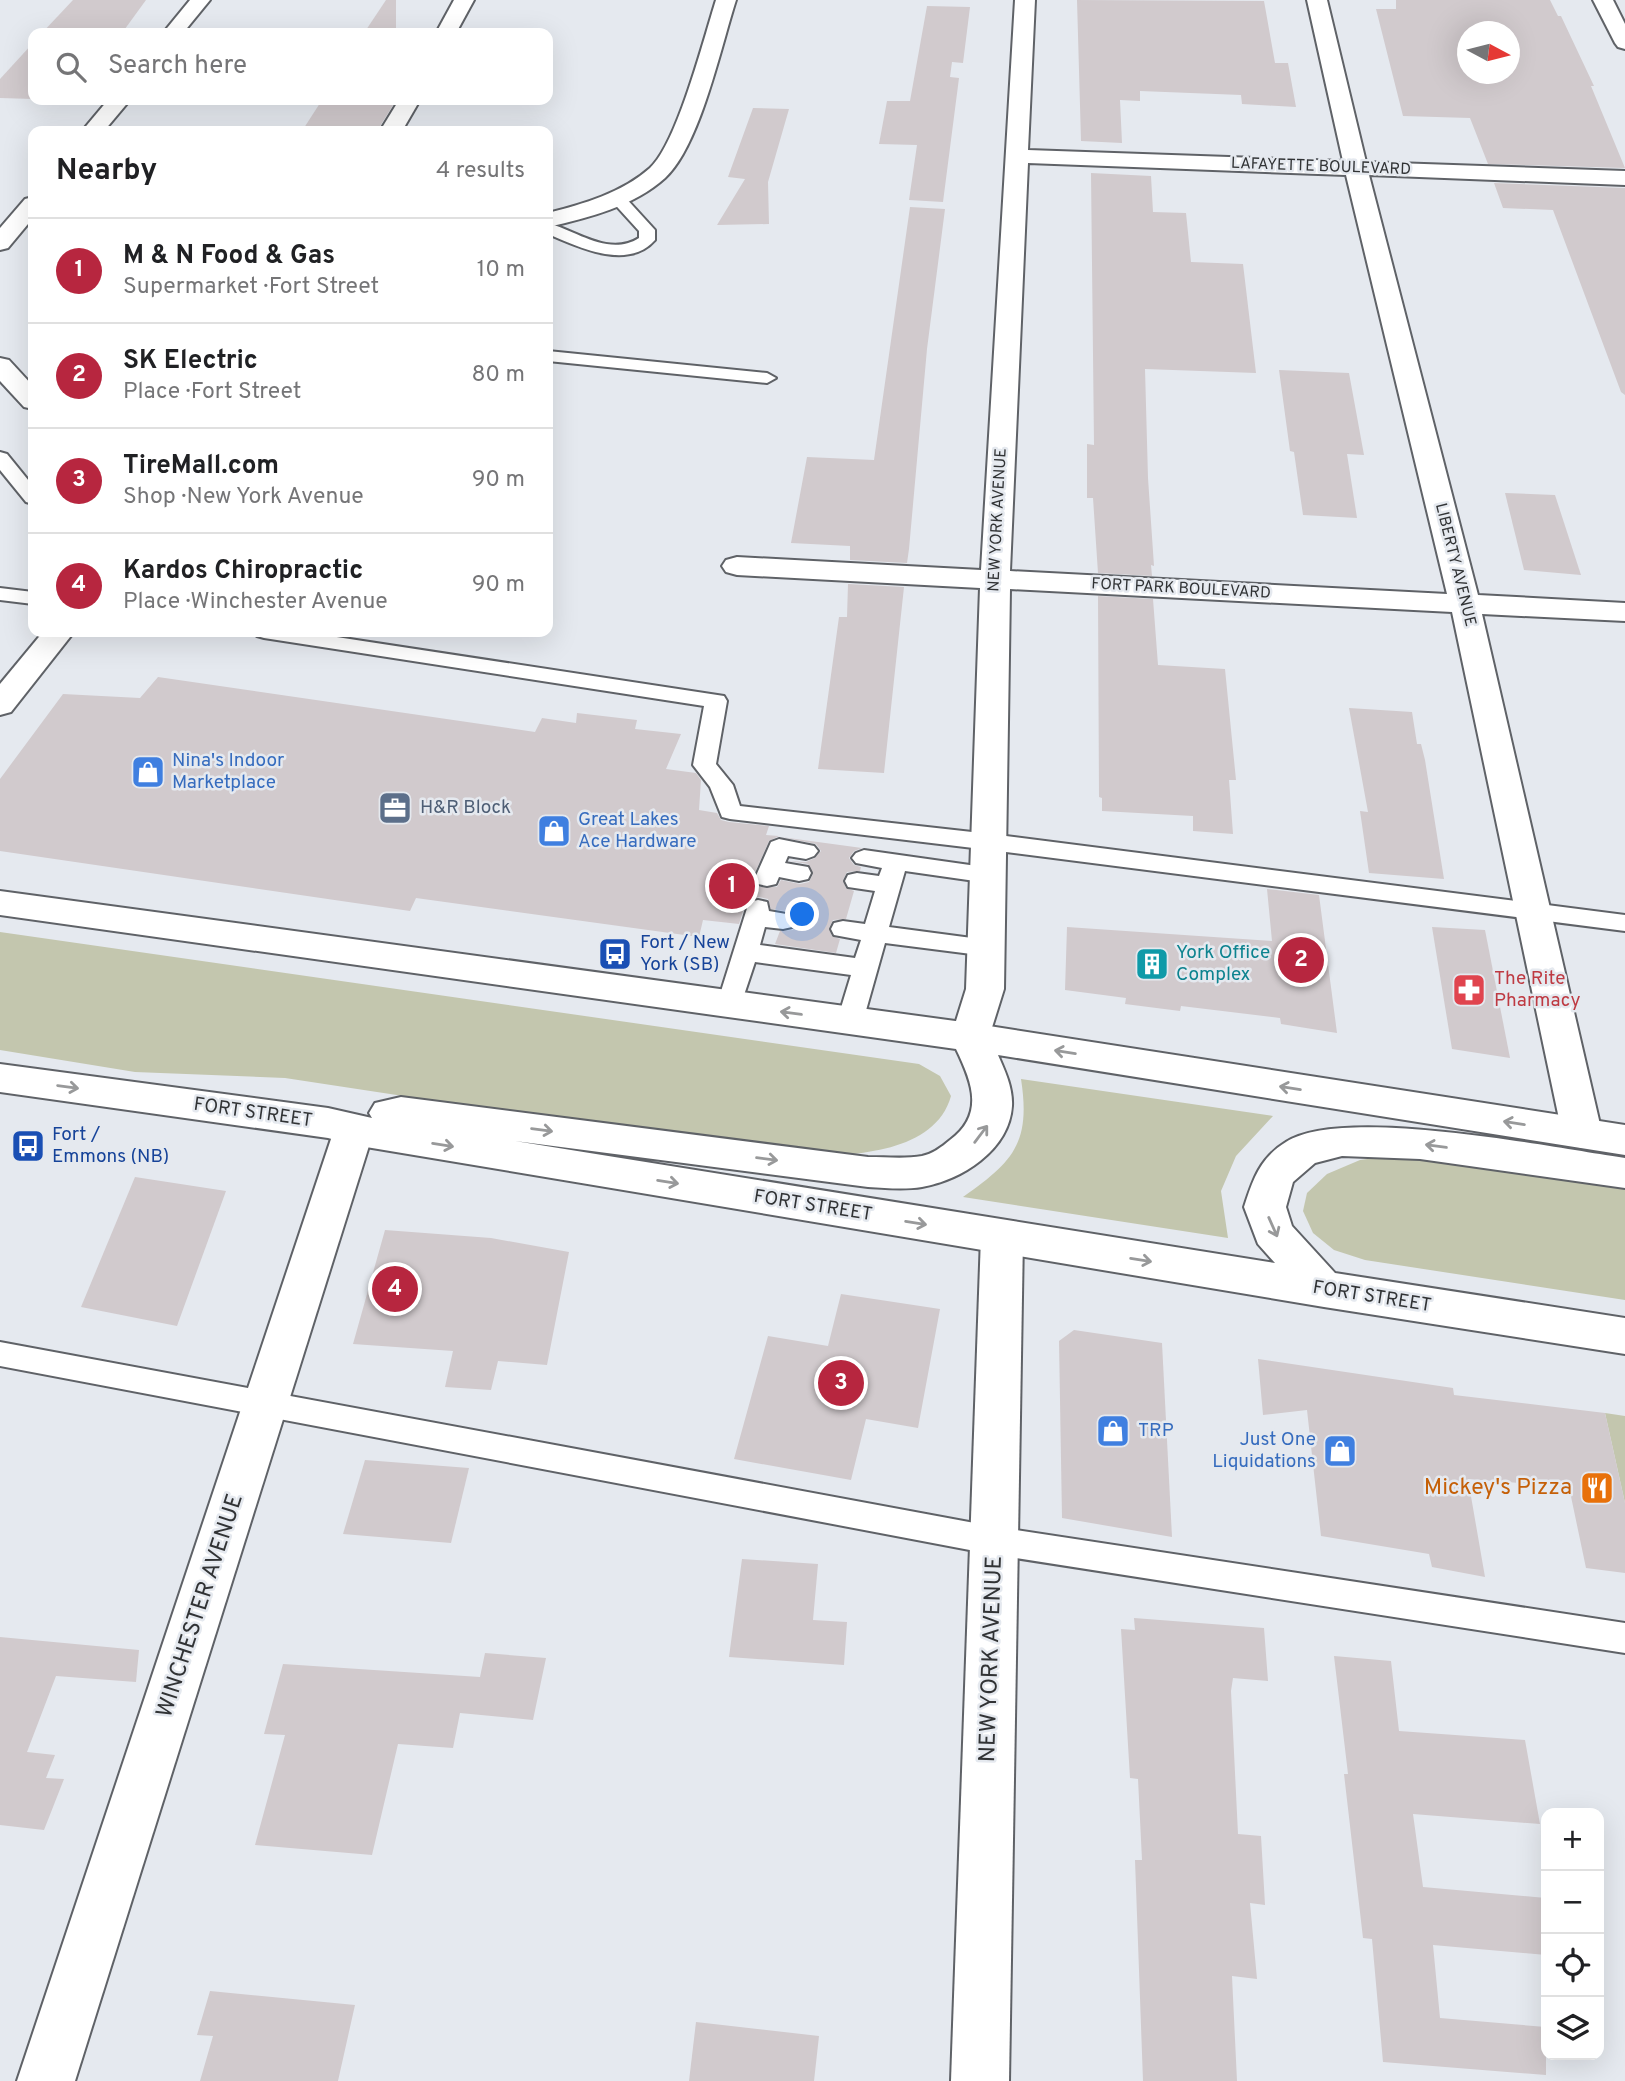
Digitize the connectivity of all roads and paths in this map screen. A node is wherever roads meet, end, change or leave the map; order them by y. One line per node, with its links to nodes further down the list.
1 (200, 0): 7 (street)
2 (464, 0): 8 (street)
3 (726, 0): 17 (street)
4 (1025, 0): 14 (street, NEW YORK AVENUE)
5 (1317, 0): 15 (street, LIBERTY AVENUE)
6 (1603, 0): 9 (street)
7 (177, 28)
8 (449, 28)
9 (1625, 43)
10 (115, 105): 12 (street)
11 (406, 105): 13 (street)
12 (97, 126)
13 (394, 126)
14 (1017, 156): 15 (street, LAFAYETTE BOULEVARD); 29 (street, NEW YORK AVENUE)
15 (1356, 168): 16 (street, LAFAYETTE BOULEVARD); 32 (street, LIBERTY AVENUE)
16 (1625, 178)
17 (617, 198): 19 (street); 20 (lane)
18 (28, 210): 21 (street)
19 (553, 218)
20 (553, 230)
21 (0, 243)
22 (553, 357): 24 (lane)
23 (0, 366): 25 (street)
24 (767, 378)
25 (28, 396)
26 (0, 458): 27 (lane)
27 (28, 492)
28 (737, 566): 29 (street, FORT PARK BOULEVARD)
29 (995, 580): 32 (street, FORT PARK BOULEVARD); 37 (street, NEW YORK AVENUE)
30 (0, 594): 31 (lane)
31 (28, 597)
32 (1465, 604): 33 (street, FORT PARK BOULEVARD); 44 (street, LIBERTY AVENUE)
33 (1625, 612)
34 (55, 637): 36 (street)
35 (297, 637): 37 (lane)
36 (0, 705)
37 (990, 842): 42 (street, NEW YORK AVENUE); 44 (lane)
38 (803, 862): 40 (lane)
39 (860, 870): 41 (lane)
40 (769, 873)
41 (892, 874): 42 (lane); 49 (lane)
42 (989, 875): 50 (street, NEW YORK AVENUE)
43 (0, 903): 53 (street)
44 (1535, 912): 47 (lane); 58 (street, LIBERTY AVENUE)
45 (757, 913): 46 (lane); 51 (lane)
46 (783, 921)
47 (1625, 923)
48 (843, 929): 49 (lane)
49 (875, 933): 50 (lane); 52 (lane)
50 (987, 948): 55 (street, NEW YORK AVENUE)
51 (745, 952): 52 (lane); 53 (lane)
52 (866, 968): 54 (lane)
53 (730, 1004): 54 (street, one-way to 53)
54 (850, 1021): 55 (street)
55 (970, 1037): 57 (street, one-way to 55); 58 (street, one-way to 55)
56 (0, 1078): 57 (street, FORT STREET, one-way to 57)
57 (341, 1126): 61 (street, FORT STREET, one-way to 61); 65 (street, WINCHESTER AVENUE)
58 (1582, 1133): 59 (street)
59 (1625, 1140)
60 (1625, 1173): 62 (street, one-way to 62)
61 (1002, 1237): 62 (street, FORT STREET, one-way to 62); 66 (street, NEW YORK AVENUE)
62 (1324, 1290): 63 (street, FORT STREET)
63 (1625, 1336)
64 (0, 1354): 65 (lane)
65 (267, 1404): 66 (lane); 68 (street, WINCHESTER AVENUE)
66 (996, 1541): 67 (lane); 69 (street, NEW YORK AVENUE)
67 (1625, 1638)
68 (46, 2081)
69 (980, 2081)

